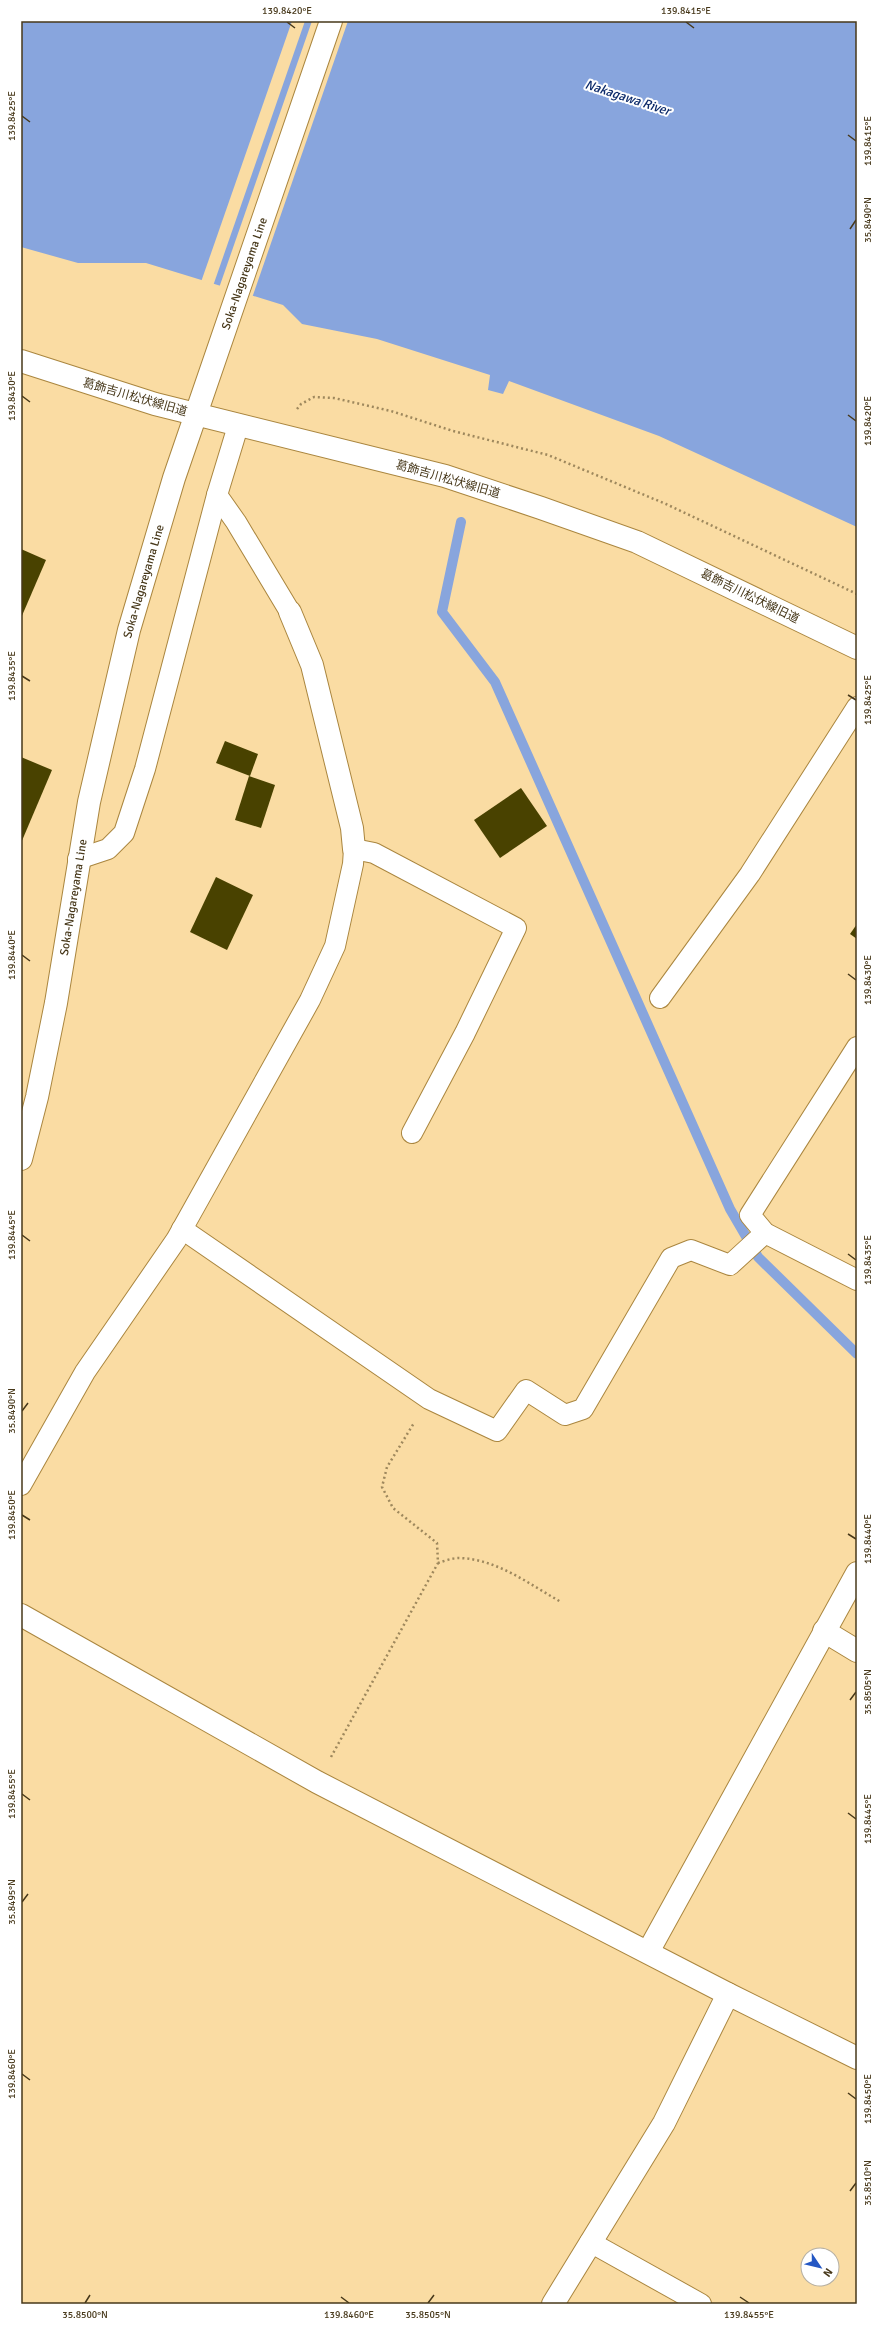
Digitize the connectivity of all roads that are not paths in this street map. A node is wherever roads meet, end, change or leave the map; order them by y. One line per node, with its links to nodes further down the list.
1 (331, 21): 3 (street, Soka-Nagareyama Line)
2 (21, 361): 3 (street, 葛飾吉川松伏線旧道)
3 (196, 415): 4 (street, 葛飾吉川松伏線旧道); 10 (street, Soka-Nagareyama Line)
4 (238, 426): 5 (lane); 7 (street, 葛飾吉川松伏線旧道)
5 (217, 495): 6 (lane); 10 (lane)
6 (290, 612): 9 (street)
7 (857, 648)
8 (857, 707): 11 (lane)
9 (354, 849): 13 (lane); 15 (lane)
10 (78, 859): 14 (street, Soka-Nagareyama Line)
11 (660, 998)
12 (857, 1046): 16 (lane)
13 (412, 1132)
14 (21, 1159)
15 (182, 1229): 16 (lane); 18 (lane)
16 (765, 1233): 17 (lane)
17 (857, 1280)
18 (21, 1485)
19 (857, 1573): 21 (street)
20 (21, 1615): 23 (street)
21 (824, 1631): 22 (street); 23 (street)
22 (857, 1651)
23 (648, 1952): 24 (street)
24 (728, 1994): 25 (street); 26 (street)
25 (857, 2058)
26 (590, 2242): 27 (street); 28 (lane)
27 (552, 2304)
28 (700, 2304)

